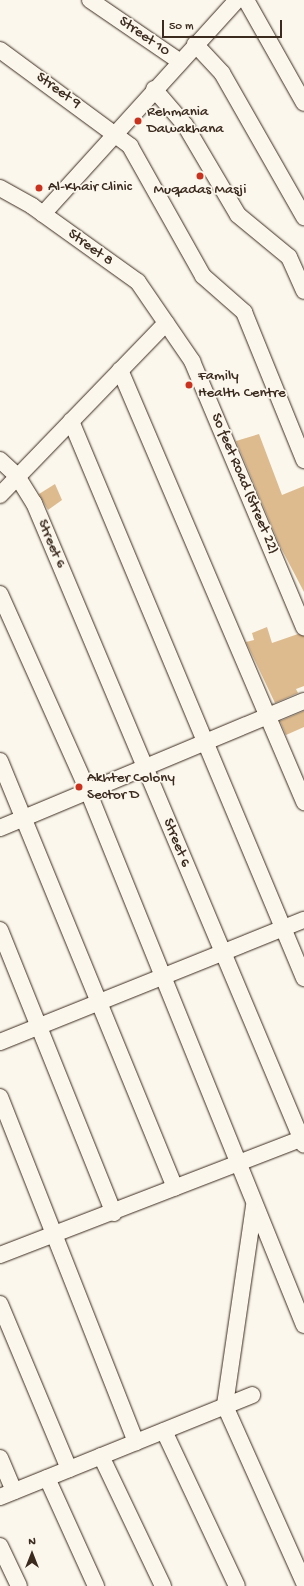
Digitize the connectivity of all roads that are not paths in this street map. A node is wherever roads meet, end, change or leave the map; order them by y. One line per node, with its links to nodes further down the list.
1 (90, 0): 6 (street, Street 10)
2 (237, 0): 4 (street)
3 (246, 0): 8 (street)
4 (195, 44): 6 (street); 12 (street)
5 (0, 50): 9 (street, Street 9)
6 (179, 61): 7 (street)
7 (154, 89): 9 (street); 13 (street)
8 (304, 102)
9 (115, 133): 11 (street); 18 (street, Street 9)
10 (0, 188): 11 (street, Street 8)
11 (43, 214): 14 (street, Street 8)
12 (304, 217)
13 (304, 291)
14 (166, 323): 15 (street); 22 (street, So feet Road (Street 22))
15 (120, 370): 16 (street); 24 (street)
16 (71, 421): 19 (street); 25 (street)
17 (0, 460): 19 (street, Street 6)
18 (304, 460)
19 (17, 476): 20 (street); 27 (street, Street 6)
20 (0, 495)
21 (0, 594): 28 (street)
22 (304, 627)
23 (304, 701): 24 (street)
24 (268, 716): 25 (street); 29 (street)
25 (207, 741): 27 (street); 33 (street)
26 (0, 761): 30 (street)
27 (146, 767): 28 (street); 35 (street, Street 6)
28 (88, 791): 30 (street); 36 (street)
29 (304, 802)
30 (23, 818): 31 (street); 38 (street)
31 (0, 828)
32 (304, 920): 33 (street)
33 (284, 928): 35 (street); 37 (street)
34 (0, 930): 39 (street)
35 (221, 954): 36 (street); 43 (street, Street 6)
36 (165, 976): 38 (street); 44 (street)
37 (304, 978)
38 (99, 1003): 39 (street); 45 (street)
39 (39, 1027): 40 (street); 47 (street)
40 (0, 1042)
41 (0, 1097): 42 (street)
42 (7, 1133): 48 (street)
43 (303, 1140): 44 (street)
44 (238, 1164): 45 (street); 46 (street)
45 (176, 1188): 47 (street)
46 (254, 1205): 51 (street); 53 (street)
47 (114, 1213): 48 (street)
48 (55, 1236): 49 (street); 55 (street)
49 (0, 1255)
50 (0, 1304): 58 (street)
51 (304, 1325)
52 (252, 1395): 53 (street)
53 (224, 1406): 54 (street); 62 (street)
54 (164, 1431): 55 (street); 66 (street)
55 (136, 1442): 56 (street)
56 (101, 1456): 58 (street); 65 (street)
57 (0, 1458): 60 (street)
58 (69, 1469): 59 (street)
59 (46, 1478): 60 (street); 64 (street)
60 (7, 1494)
61 (0, 1546): 63 (street)
62 (304, 1583)
63 (19, 1586)
64 (96, 1586)
65 (163, 1586)
66 (237, 1586)

